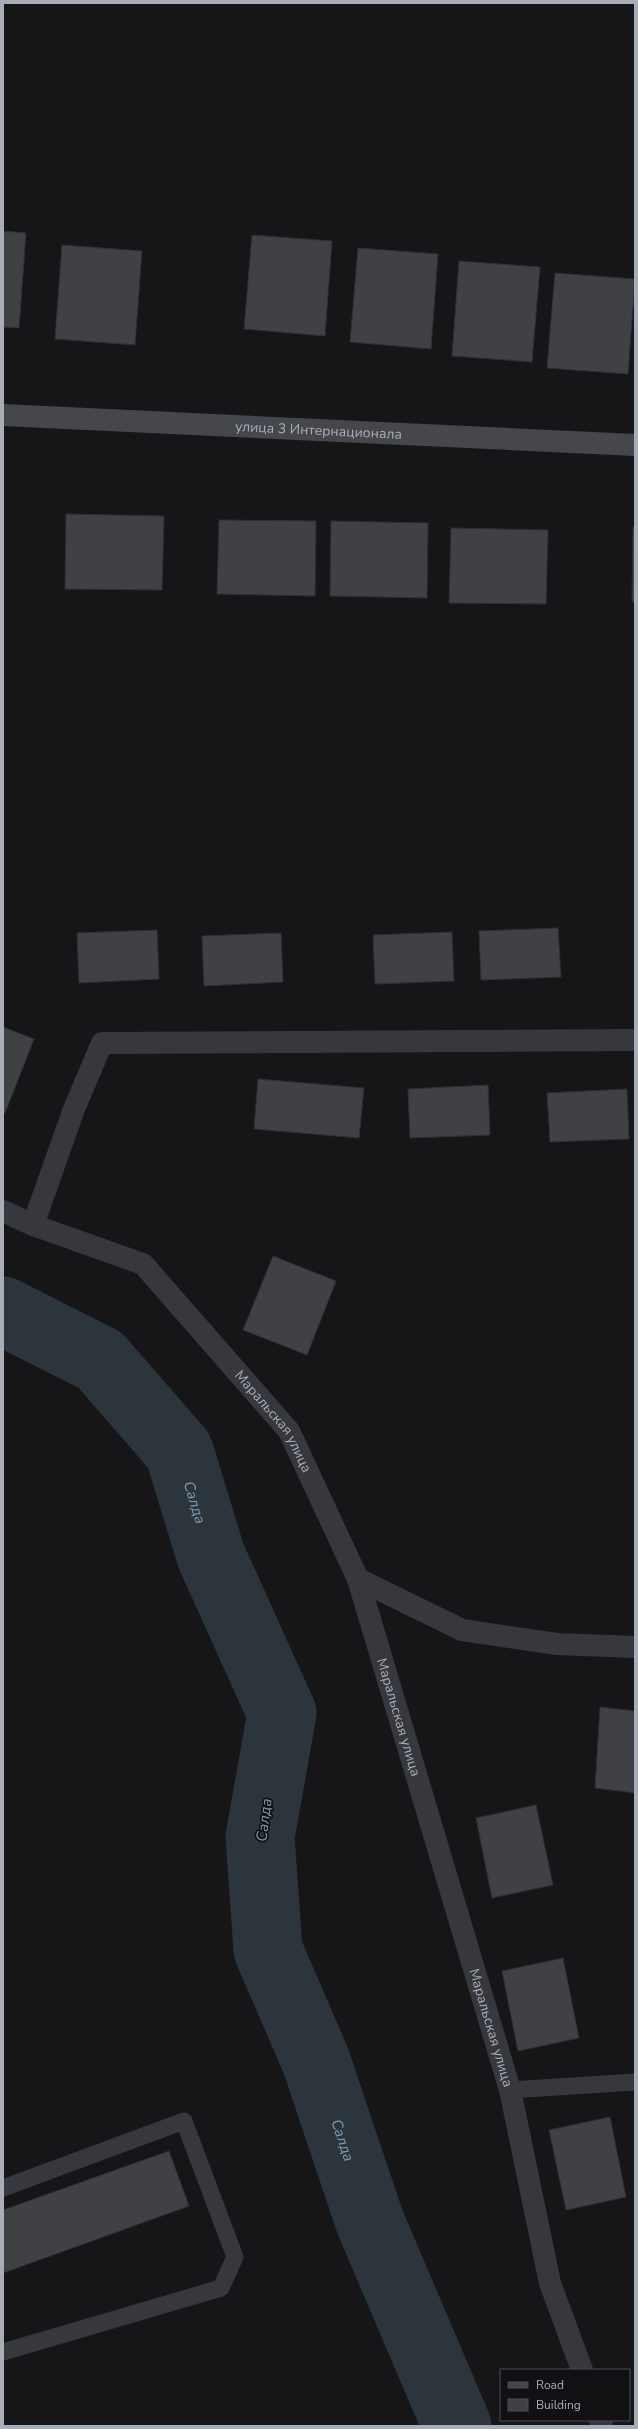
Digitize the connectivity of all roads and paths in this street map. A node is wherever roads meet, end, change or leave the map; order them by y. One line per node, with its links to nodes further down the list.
1 (3, 415): 2 (main road, улица 3 Интернационала)
2 (635, 445)
3 (635, 1040): 5 (street)
4 (3, 1210): 5 (street, Маральская улица)
5 (33, 1225): 6 (street, Маральская улица)
6 (358, 1579): 7 (street); 9 (street, Маральская улица)
7 (635, 1647)
8 (635, 2082): 9 (lane)
9 (510, 2090): 12 (street, Маральская улица)
10 (3, 2188): 11 (lane)
11 (3, 2352)
12 (582, 2369)

